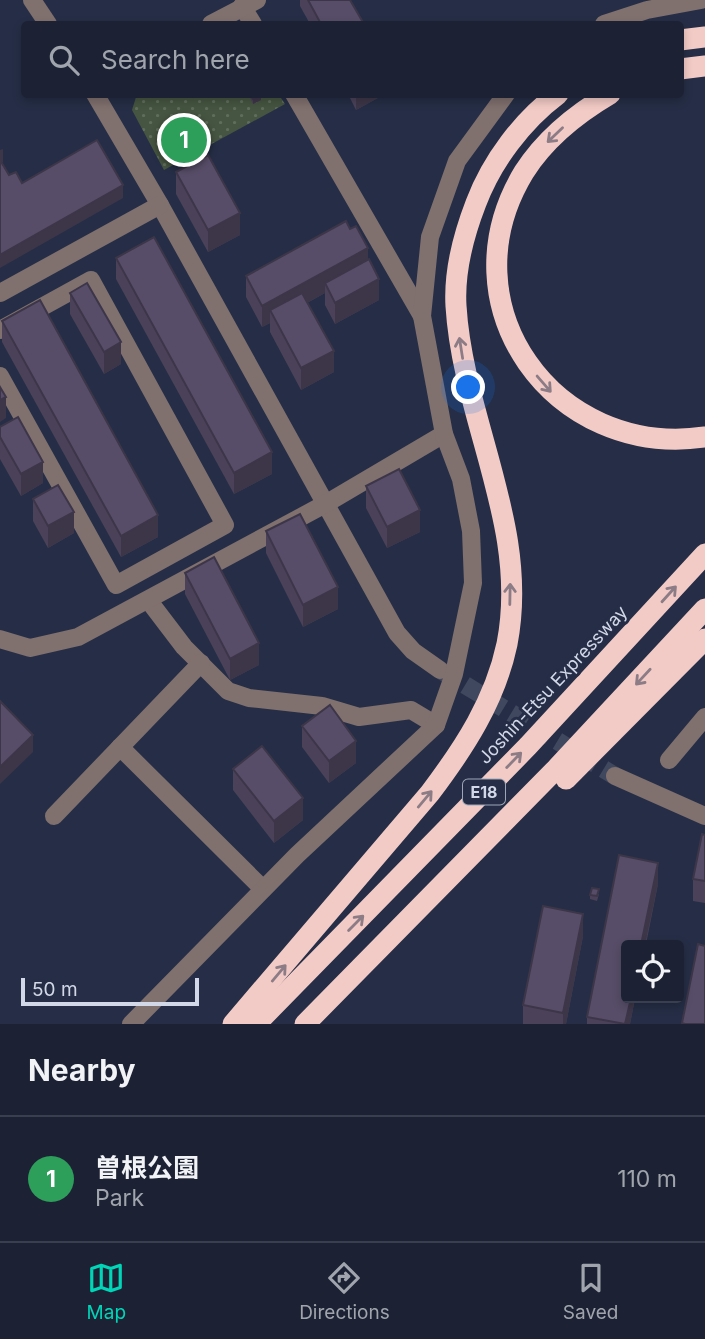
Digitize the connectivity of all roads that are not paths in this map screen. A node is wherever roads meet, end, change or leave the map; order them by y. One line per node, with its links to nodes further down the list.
1 (32, 0): 4 (street)
2 (701, 0): 7 (street)
3 (250, 3): 5 (street); 6 (street)
4 (46, 21)
5 (217, 21)
6 (253, 21)
7 (613, 21)
8 (705, 37): 9 (highway)
9 (684, 40)
10 (705, 66): 11 (highway)
11 (684, 69)
12 (97, 98): 17 (street)
13 (295, 98): 19 (street)
14 (503, 98): 19 (street)
15 (554, 98): 41 (highway, one-way to 15)
16 (604, 98): 23 (highway, one-way to 23)
17 (160, 205): 18 (street); 24 (street)
18 (0, 293)
19 (422, 316): 22 (street)
20 (0, 330): 21 (street)
21 (0, 376)
22 (444, 434): 24 (street); 33 (street)
23 (705, 437)
24 (327, 503): 26 (street); 31 (street)
25 (705, 554): 42 (highway, Joshin-Etsu Expressway / E18, one-way to 25)
26 (149, 601): 28 (street); 30 (street)
27 (705, 609): 43 (highway, E18, one-way to 43)
28 (0, 639)
29 (705, 639): 44 (highway)
30 (201, 663): 33 (street); 34 (street)
31 (440, 670)
32 (705, 717): 35 (street)
33 (436, 725): 39 (street)
34 (120, 747): 37 (street); 39 (street)
35 (669, 760)
36 (615, 776): 38 (street)
37 (54, 816)
38 (705, 816)
39 (263, 889): 40 (street)
40 (131, 1024)
41 (233, 1024)
42 (256, 1024)
43 (305, 1024)
44 (315, 1024)

